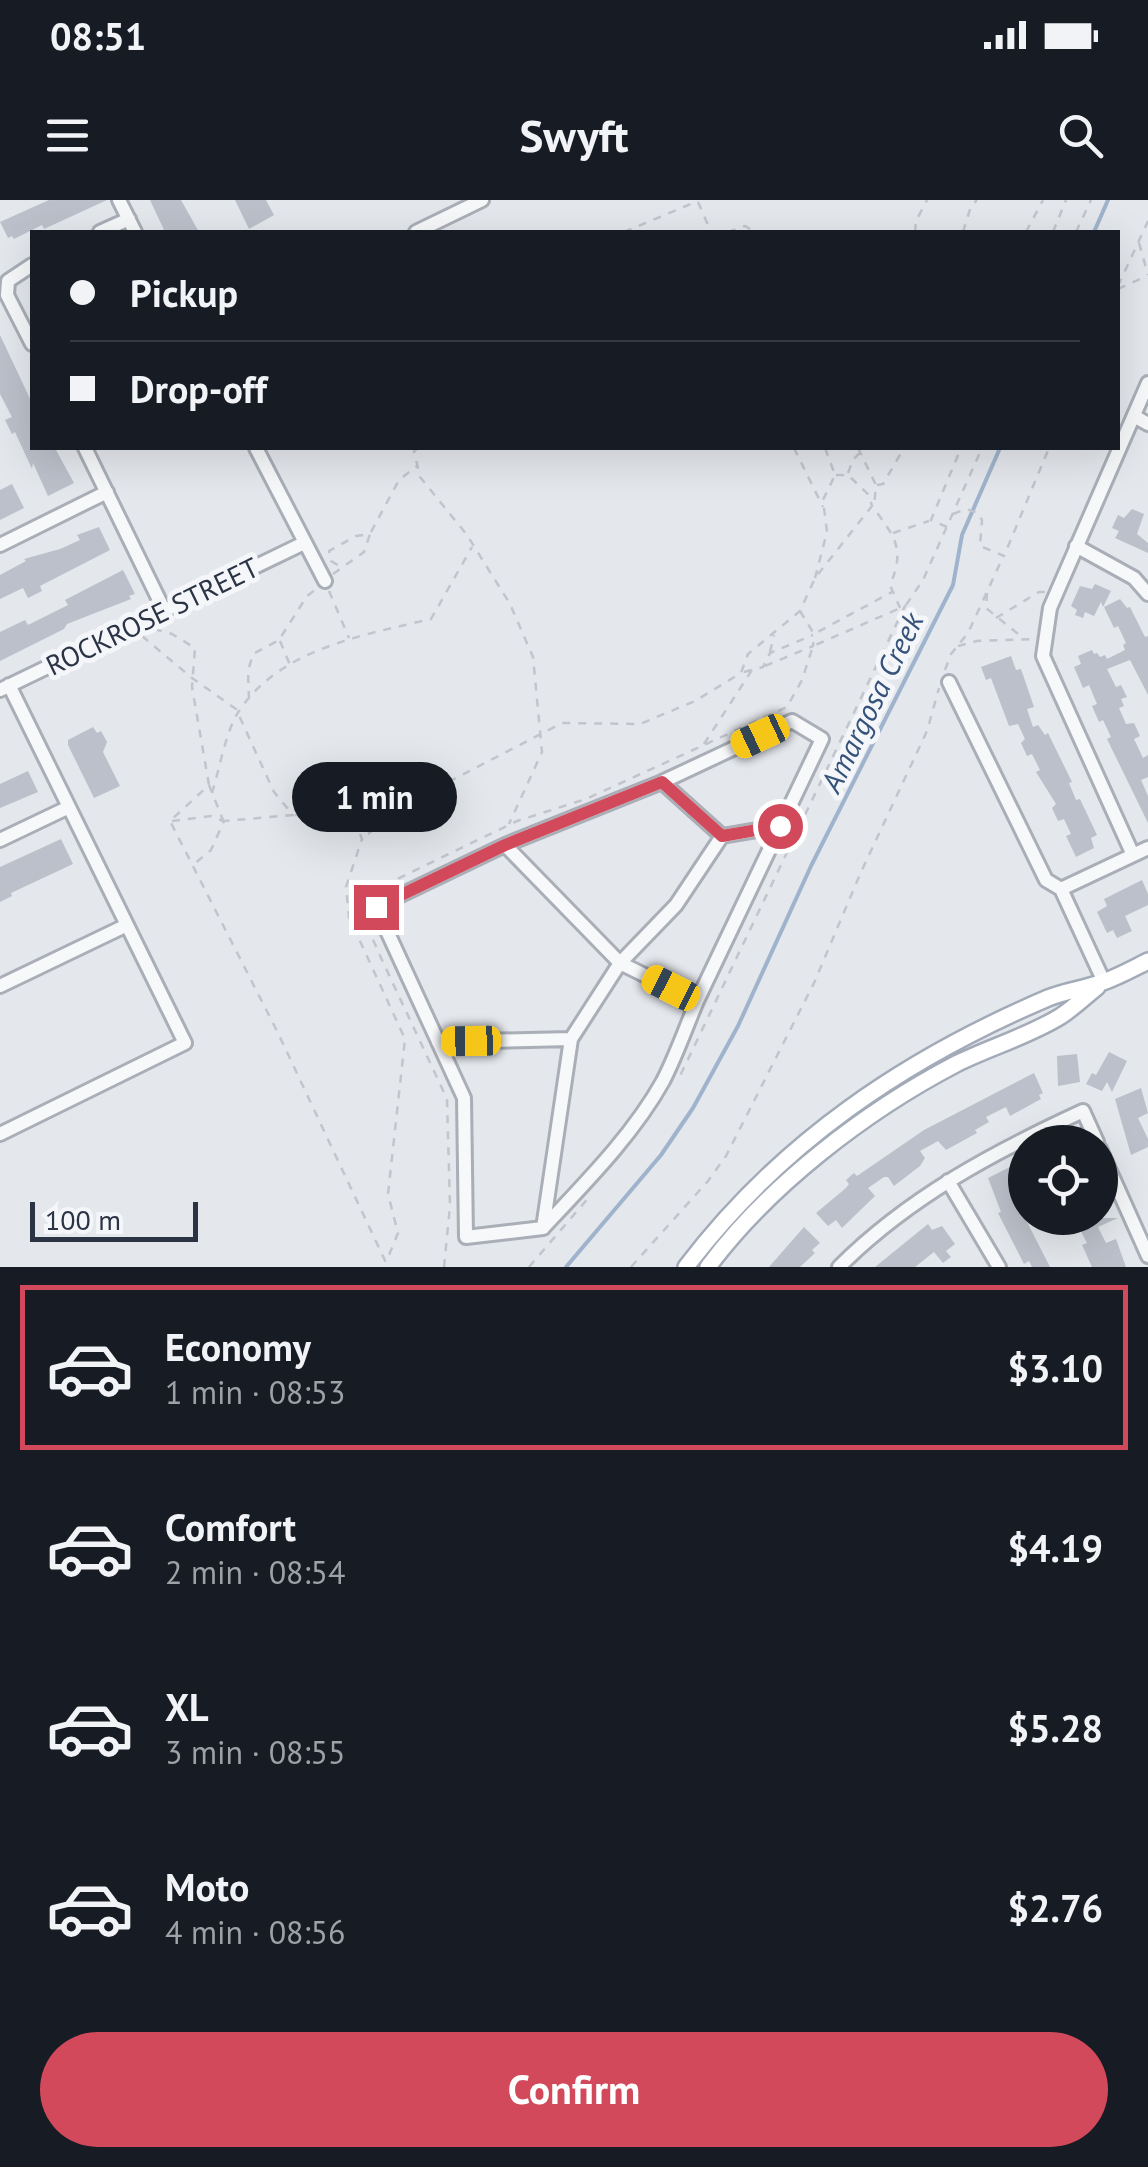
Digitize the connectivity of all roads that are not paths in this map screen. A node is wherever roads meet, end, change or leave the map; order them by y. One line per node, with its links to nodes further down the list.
1 (120, 200): 3 (street)
2 (482, 200): 6 (street)
3 (129, 219): 4 (street); 5 (street)
4 (104, 230)
5 (135, 230)
6 (420, 230)
7 (30, 266): 8 (street)
8 (30, 340)
9 (1148, 383): 10 (street)
10 (1134, 416): 11 (street); 12 (street)
11 (1148, 424)
12 (1120, 447)
13 (86, 450): 16 (street)
14 (257, 450): 17 (street)
15 (1119, 450): 19 (street)
16 (108, 492): 18 (street); 22 (street)
17 (304, 543): 20 (street); 22 (street, ROCKROSE STREET)
18 (0, 545)
19 (1076, 546): 21 (street); 32 (street)
20 (325, 581)
21 (1148, 594)
22 (164, 610): 24 (street, ROCKROSE STREET)
23 (944, 684): 33 (street)
24 (4, 688): 26 (street)
25 (662, 782): 27 (street); 28 (street); 30 (street)
26 (69, 806): 29 (street); 34 (street)
27 (780, 826): 28 (street); 39 (street)
28 (722, 836): 36 (street)
29 (0, 840)
30 (505, 845): 36 (street); 41 (street)
31 (1148, 848): 32 (street)
32 (1134, 855): 33 (street)
33 (1061, 889): 37 (street)
34 (127, 925): 38 (street); 44 (street)
35 (1148, 961): 37 (main road)
36 (620, 963): 39 (street); 40 (street)
37 (1104, 982): 50 (main road); 51 (main road)
38 (0, 986)
39 (697, 1001): 48 (street)
40 (571, 1038): 41 (street); 48 (street)
41 (438, 1042): 48 (street)
42 (1053, 1125): 43 (street)
43 (1089, 1125)
44 (0, 1134)
45 (1008, 1146): 46 (street)
46 (948, 1181): 52 (street); 53 (street)
47 (1118, 1189): 49 (street)
48 (543, 1228)
49 (1148, 1256)
50 (686, 1267)
51 (708, 1267)
52 (839, 1267)
53 (999, 1267)

